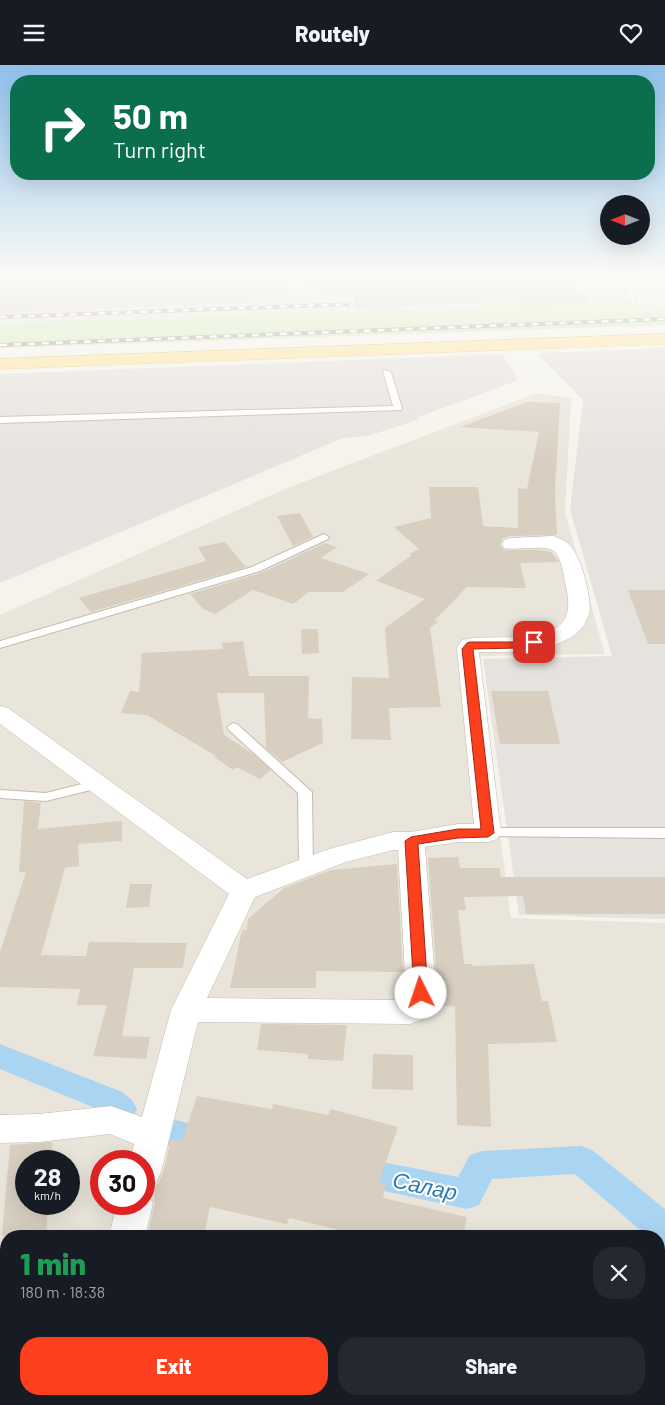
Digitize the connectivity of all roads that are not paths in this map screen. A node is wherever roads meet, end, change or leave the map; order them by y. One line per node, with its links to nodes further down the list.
1 (396, 340): 3 (main road)
2 (651, 340): 4 (main road)
3 (0, 355)
4 (0, 364)
5 (387, 372): 6 (lane)
6 (0, 420)
7 (324, 537): 9 (lane)
8 (511, 544): 14 (street)
9 (0, 645)
10 (0, 713): 12 (street)
11 (233, 727): 17 (lane)
12 (98, 784): 13 (lane); 18 (street)
13 (0, 793)
14 (488, 833): 15 (lane); 16 (street)
15 (665, 833)
16 (411, 841): 17 (street); 19 (street)
17 (306, 866): 18 (street)
18 (244, 891): 19 (street)
19 (186, 1010): 21 (street)
20 (0, 1129): 21 (street)
21 (153, 1136): 22 (street)
22 (150, 1150)
23 (132, 1215): 24 (street)
24 (128, 1230)

